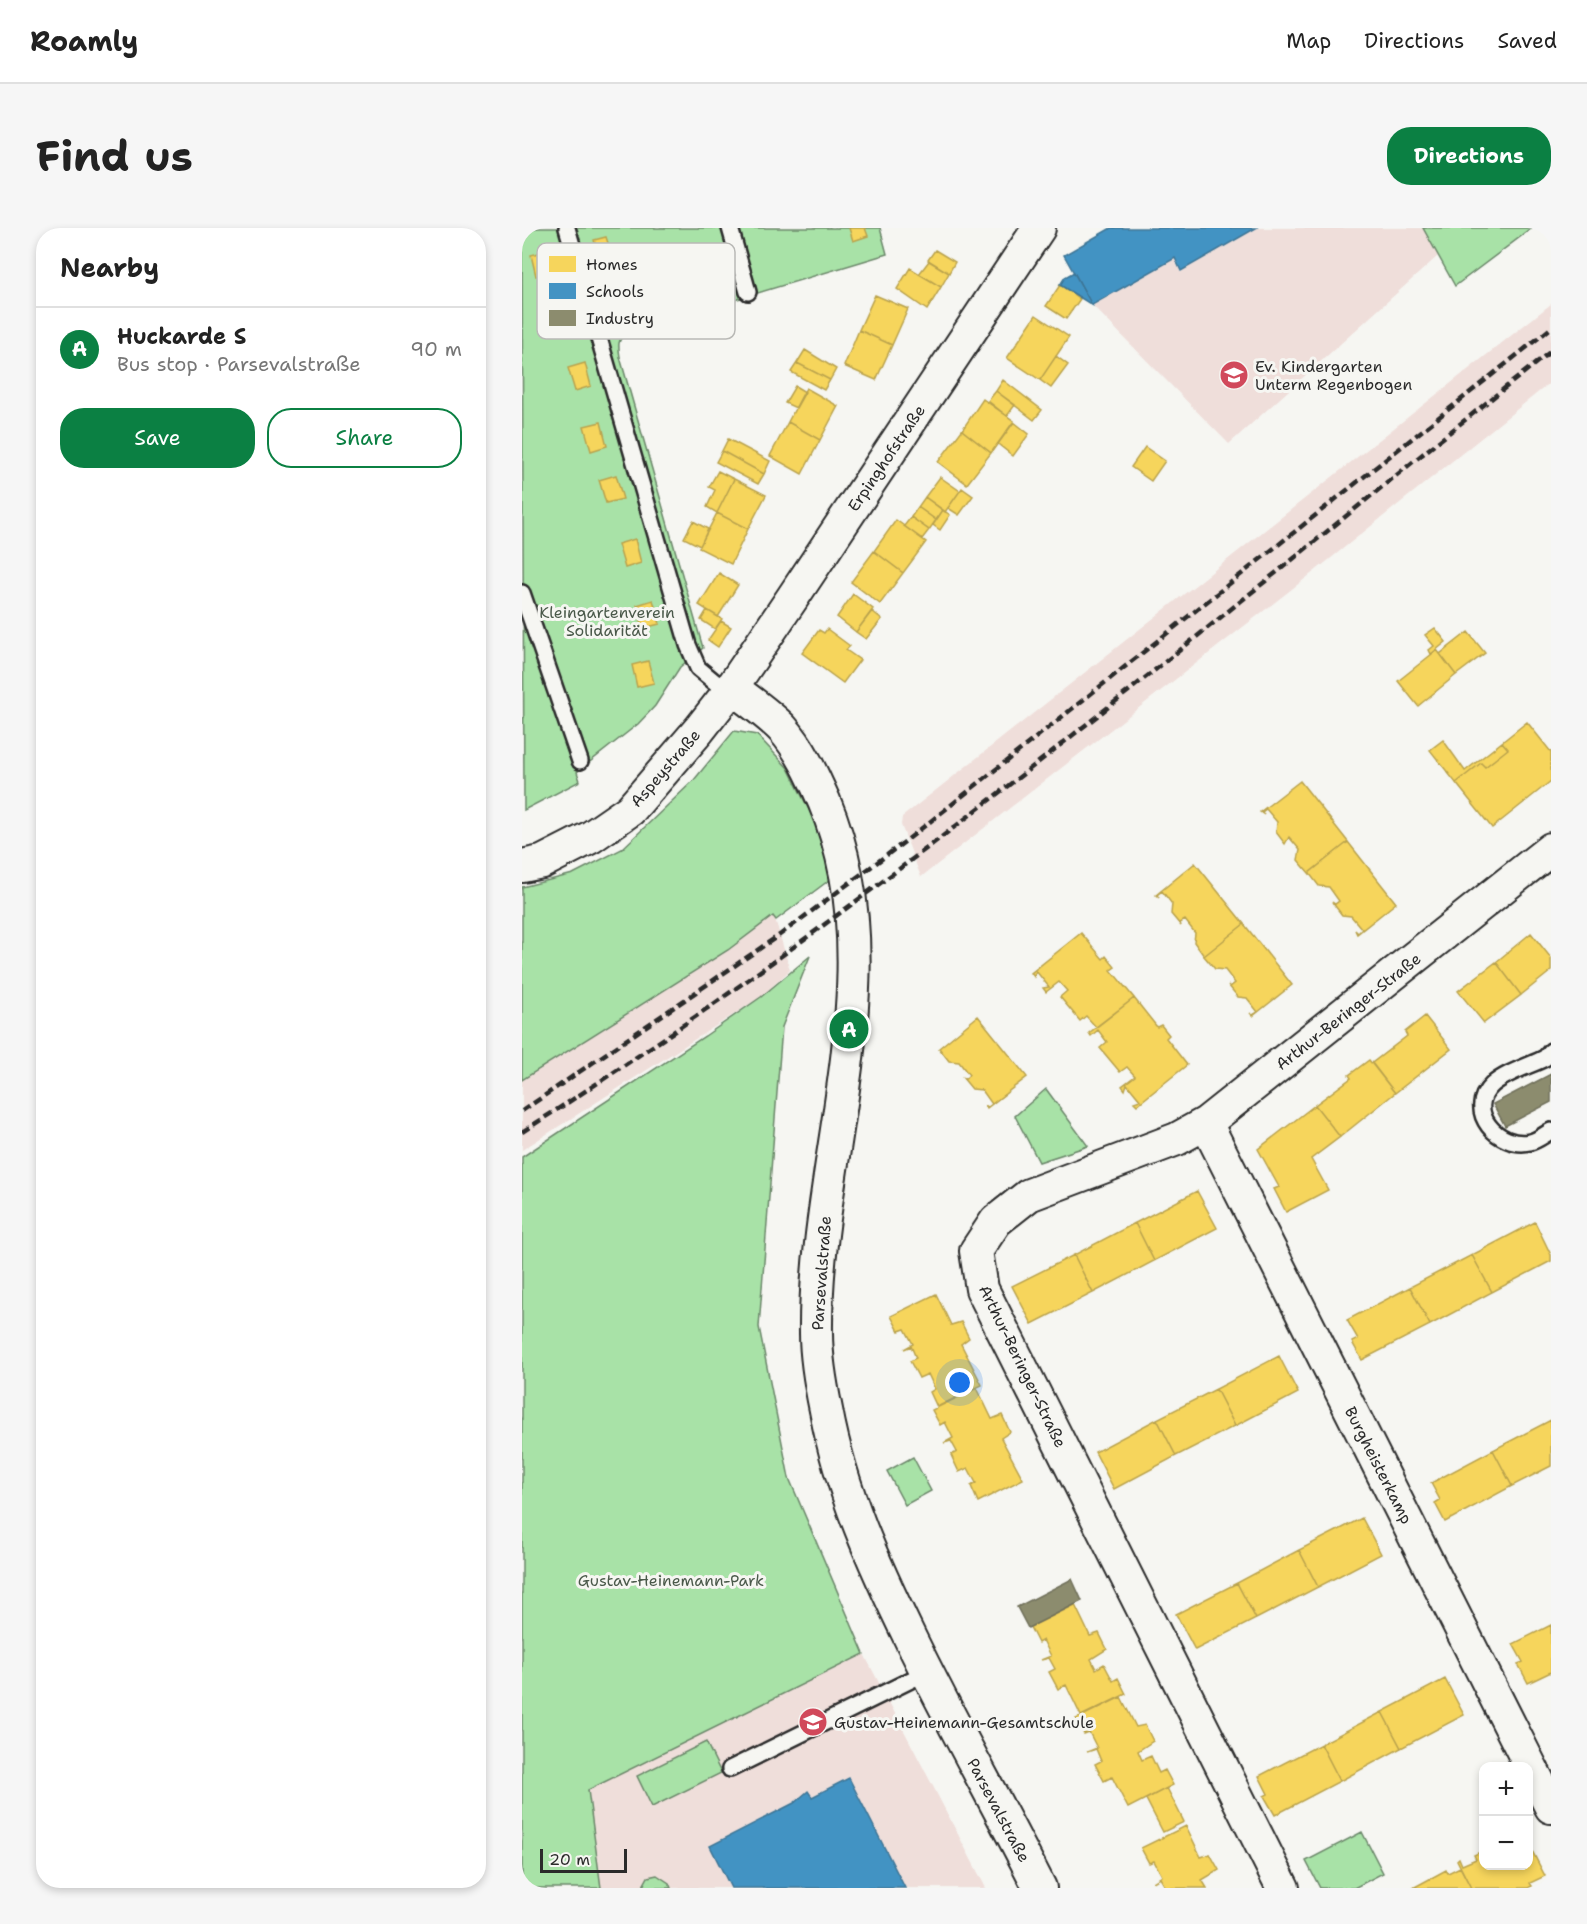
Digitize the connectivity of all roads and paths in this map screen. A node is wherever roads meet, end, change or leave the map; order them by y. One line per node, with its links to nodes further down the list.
1 (567, 228): 4 (lane)
2 (729, 228): 5 (lane)
3 (1039, 228): 10 (street, Erpinghofstraße)
4 (571, 243)
5 (733, 243)
6 (735, 248): 7 (lane)
7 (748, 292)
8 (599, 339): 10 (lane)
9 (522, 592): 11 (lane)
10 (729, 690): 13 (street, Aspeystraße); 17 (street, Parsevalstraße)
11 (580, 761)
12 (1551, 849): 15 (street, Arthur-Beringer-Straße)
13 (522, 866)
14 (1551, 1051): 16 (lane)
15 (1206, 1123): 19 (street, Burgheisterkamp); 21 (street, Arthur-Beringer-Straße)
16 (1551, 1131)
17 (927, 1672): 18 (lane); 20 (street, Parsevalstraße)
18 (730, 1769)
19 (1551, 1807)
20 (1040, 1888)
21 (1283, 1888)

